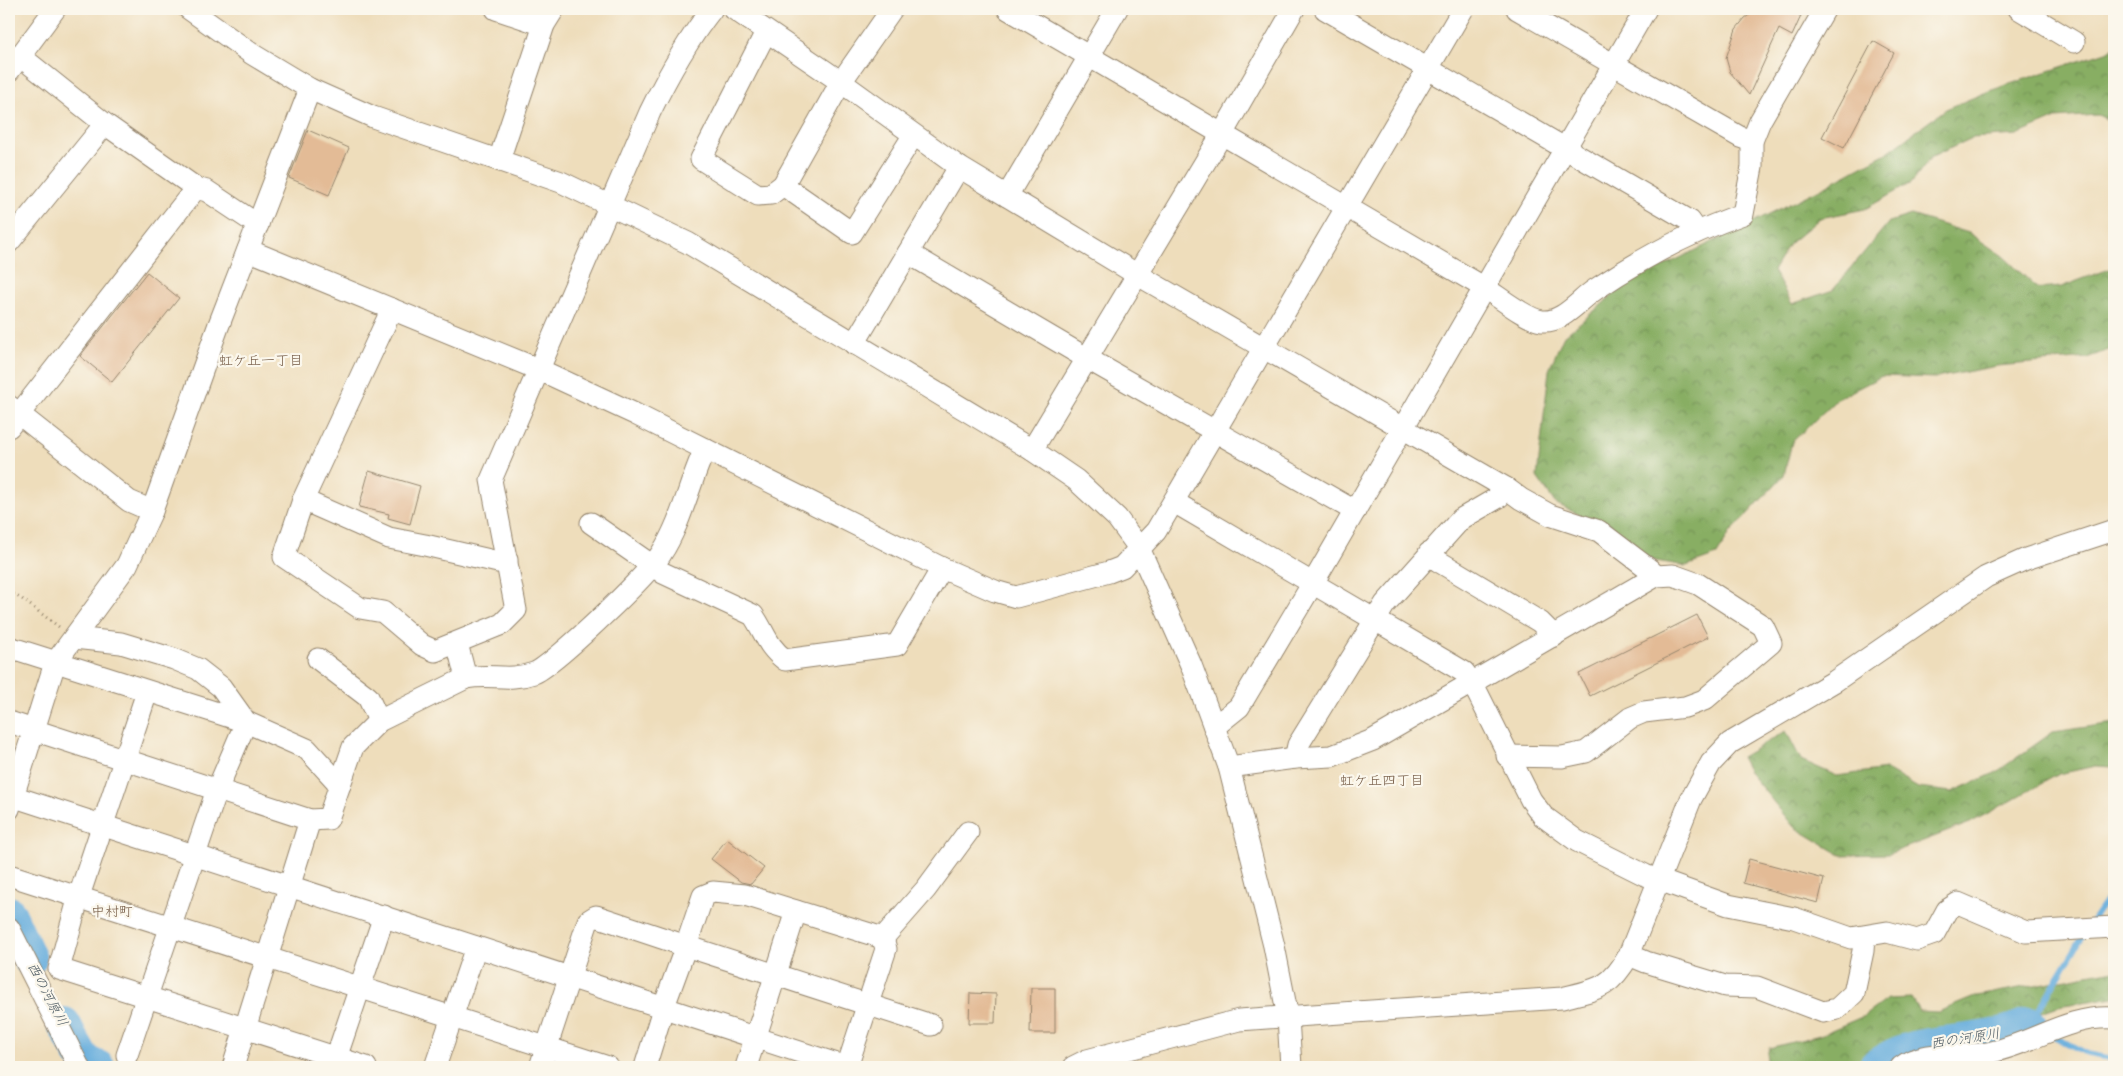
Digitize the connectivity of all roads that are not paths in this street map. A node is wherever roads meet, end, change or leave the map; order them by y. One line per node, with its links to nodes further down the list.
1 (56, 9): 20 (street)
2 (190, 9): 24 (street)
3 (496, 9): 16 (street)
4 (712, 9): 35 (street)
5 (734, 9): 17 (street)
6 (892, 9): 23 (street)
7 (1008, 9): 19 (street)
8 (1117, 9): 19 (street)
9 (1294, 9): 26 (street)
10 (1325, 9): 22 (street)
11 (1462, 9): 22 (street)
12 (1517, 9): 21 (street)
13 (1646, 9): 21 (street)
14 (2019, 9): 18 (street)
15 (1823, 10): 28 (street)
16 (549, 17): 30 (street)
17 (766, 32): 23 (street); 32 (street)
18 (2074, 42)
19 (1089, 55): 26 (street); 34 (street)
20 (15, 63): 25 (street)
21 (1614, 65): 28 (street); 29 (street)
22 (1428, 69): 29 (street); 36 (street)
23 (841, 82): 27 (street); 32 (street)
24 (310, 89): 30 (street); 37 (street)
25 (105, 124): 33 (street); 39 (street)
26 (1222, 134): 36 (street); 42 (street)
27 (913, 136): 31 (street); 32 (street)
28 (1752, 141): 38 (street)
29 (1566, 149): 38 (street); 43 (street)
30 (499, 160): 35 (street)
31 (958, 167): 34 (street); 41 (street)
32 (783, 185)
33 (196, 188): 37 (street); 49 (street)
34 (1007, 196): 42 (street)
35 (612, 205): 45 (street); 48 (street)
36 (1347, 208): 43 (street); 46 (street)
37 (258, 225): 40 (street)
38 (1697, 231): 43 (street)
39 (9, 242)
40 (248, 250): 44 (street); 57 (street)
41 (908, 253): 45 (street); 47 (street)
42 (1138, 275): 46 (street); 47 (street)
43 (1485, 288): 50 (street)
44 (392, 309): 48 (street); 55 (street)
45 (854, 344): 53 (street)
46 (1265, 346): 50 (street); 51 (street)
47 (1088, 359): 51 (street); 53 (street)
48 (540, 370): 52 (street); 63 (street)
49 (12, 415): 57 (street)
50 (1404, 427): 54 (street); 58 (street)
51 (1216, 431): 56 (street); 58 (street)
52 (705, 449): 64 (street); 65 (street)
53 (1032, 450): 61 (street)
54 (1506, 488): 62 (street); 66 (street)
55 (302, 500): 63 (street); 71 (street)
56 (1174, 502): 61 (street); 67 (street)
57 (152, 511): 70 (street)
58 (1355, 511): 67 (street)
59 (591, 523): 64 (street)
60 (2114, 530): 95 (street)
61 (1139, 548): 65 (street); 81 (street)
62 (1428, 553): 68 (street); 69 (street)
63 (507, 560): 71 (street)
64 (653, 565): 65 (street); 75 (street)
65 (942, 568)
66 (1656, 576): 69 (street); 83 (street)
67 (1313, 583): 68 (street); 81 (street)
68 (1375, 618): 76 (street); 84 (street)
69 (1554, 636): 76 (street)
70 (74, 638): 74 (street); 80 (street)
71 (457, 644): 75 (street)
72 (9, 647): 74 (street)
73 (318, 659): 78 (street)
74 (55, 662): 77 (street); 82 (street)
75 (466, 678): 78 (street)
76 (1473, 684): 83 (street); 84 (street)
77 (147, 692): 80 (street); 85 (street)
78 (378, 721): 87 (street)
79 (9, 722): 82 (street)
80 (246, 722): 87 (street); 88 (street)
81 (1214, 727): 86 (street)
82 (35, 730): 85 (street); 89 (street)
83 (1507, 756): 95 (street)
84 (1295, 758): 86 (street)
85 (125, 759): 88 (street); 91 (street)
86 (1228, 767): 116 (street)
87 (340, 786): 90 (street)
88 (217, 790): 90 (street); 93 (street)
89 (10, 800): 91 (street)
90 (310, 820): 96 (street)
91 (103, 825): 93 (street); 97 (street)
92 (968, 832): 103 (street)
93 (195, 855): 96 (street); 100 (street)
94 (9, 875): 97 (street)
95 (1659, 880): 104 (street); 108 (street)
96 (290, 886): 99 (street); 109 (street)
97 (79, 896): 100 (street); 113 (street)
98 (796, 911): 103 (street); 105 (street); 110 (street)
99 (384, 916): 106 (street); 112 (street)
100 (171, 926): 109 (street); 113 (street)
101 (2114, 927): 104 (street)
102 (9, 928): 107 (street)
103 (883, 938): 114 (street)
104 (1864, 938): 108 (street)
105 (686, 946): 110 (street); 111 (street); 115 (street)
106 (476, 947): 111 (street); 117 (street)
107 (14, 955): 126 (street)
108 (1629, 955): 116 (street)
109 (268, 957): 112 (street); 120 (street)
110 (776, 976): 114 (street); 121 (street)
111 (569, 977): 115 (street); 122 (street)
112 (360, 987): 117 (street); 124 (street)
113 (147, 997): 120 (street); 123 (street)
114 (866, 1005): 119 (street); 134 (street)
115 (663, 1009): 121 (street); 132 (street)
116 (1288, 1016): 135 (street); 136 (street)
117 (451, 1017): 122 (street); 129 (street)
118 (2114, 1018): 125 (street)
119 (931, 1025)
120 (243, 1028): 124 (street); 127 (street)
121 (756, 1038): 133 (street); 134 (street)
122 (547, 1046): 130 (street); 131 (street)
123 (128, 1055)
124 (335, 1062): 128 (street)
125 (1927, 1062): 137 (street)
126 (79, 1067)
127 (232, 1067)
128 (366, 1067)
129 (434, 1067)
130 (540, 1067)
131 (608, 1067)
132 (646, 1067)
133 (746, 1067)
134 (847, 1067)
135 (1073, 1067)
136 (1291, 1067)
137 (1901, 1067)

